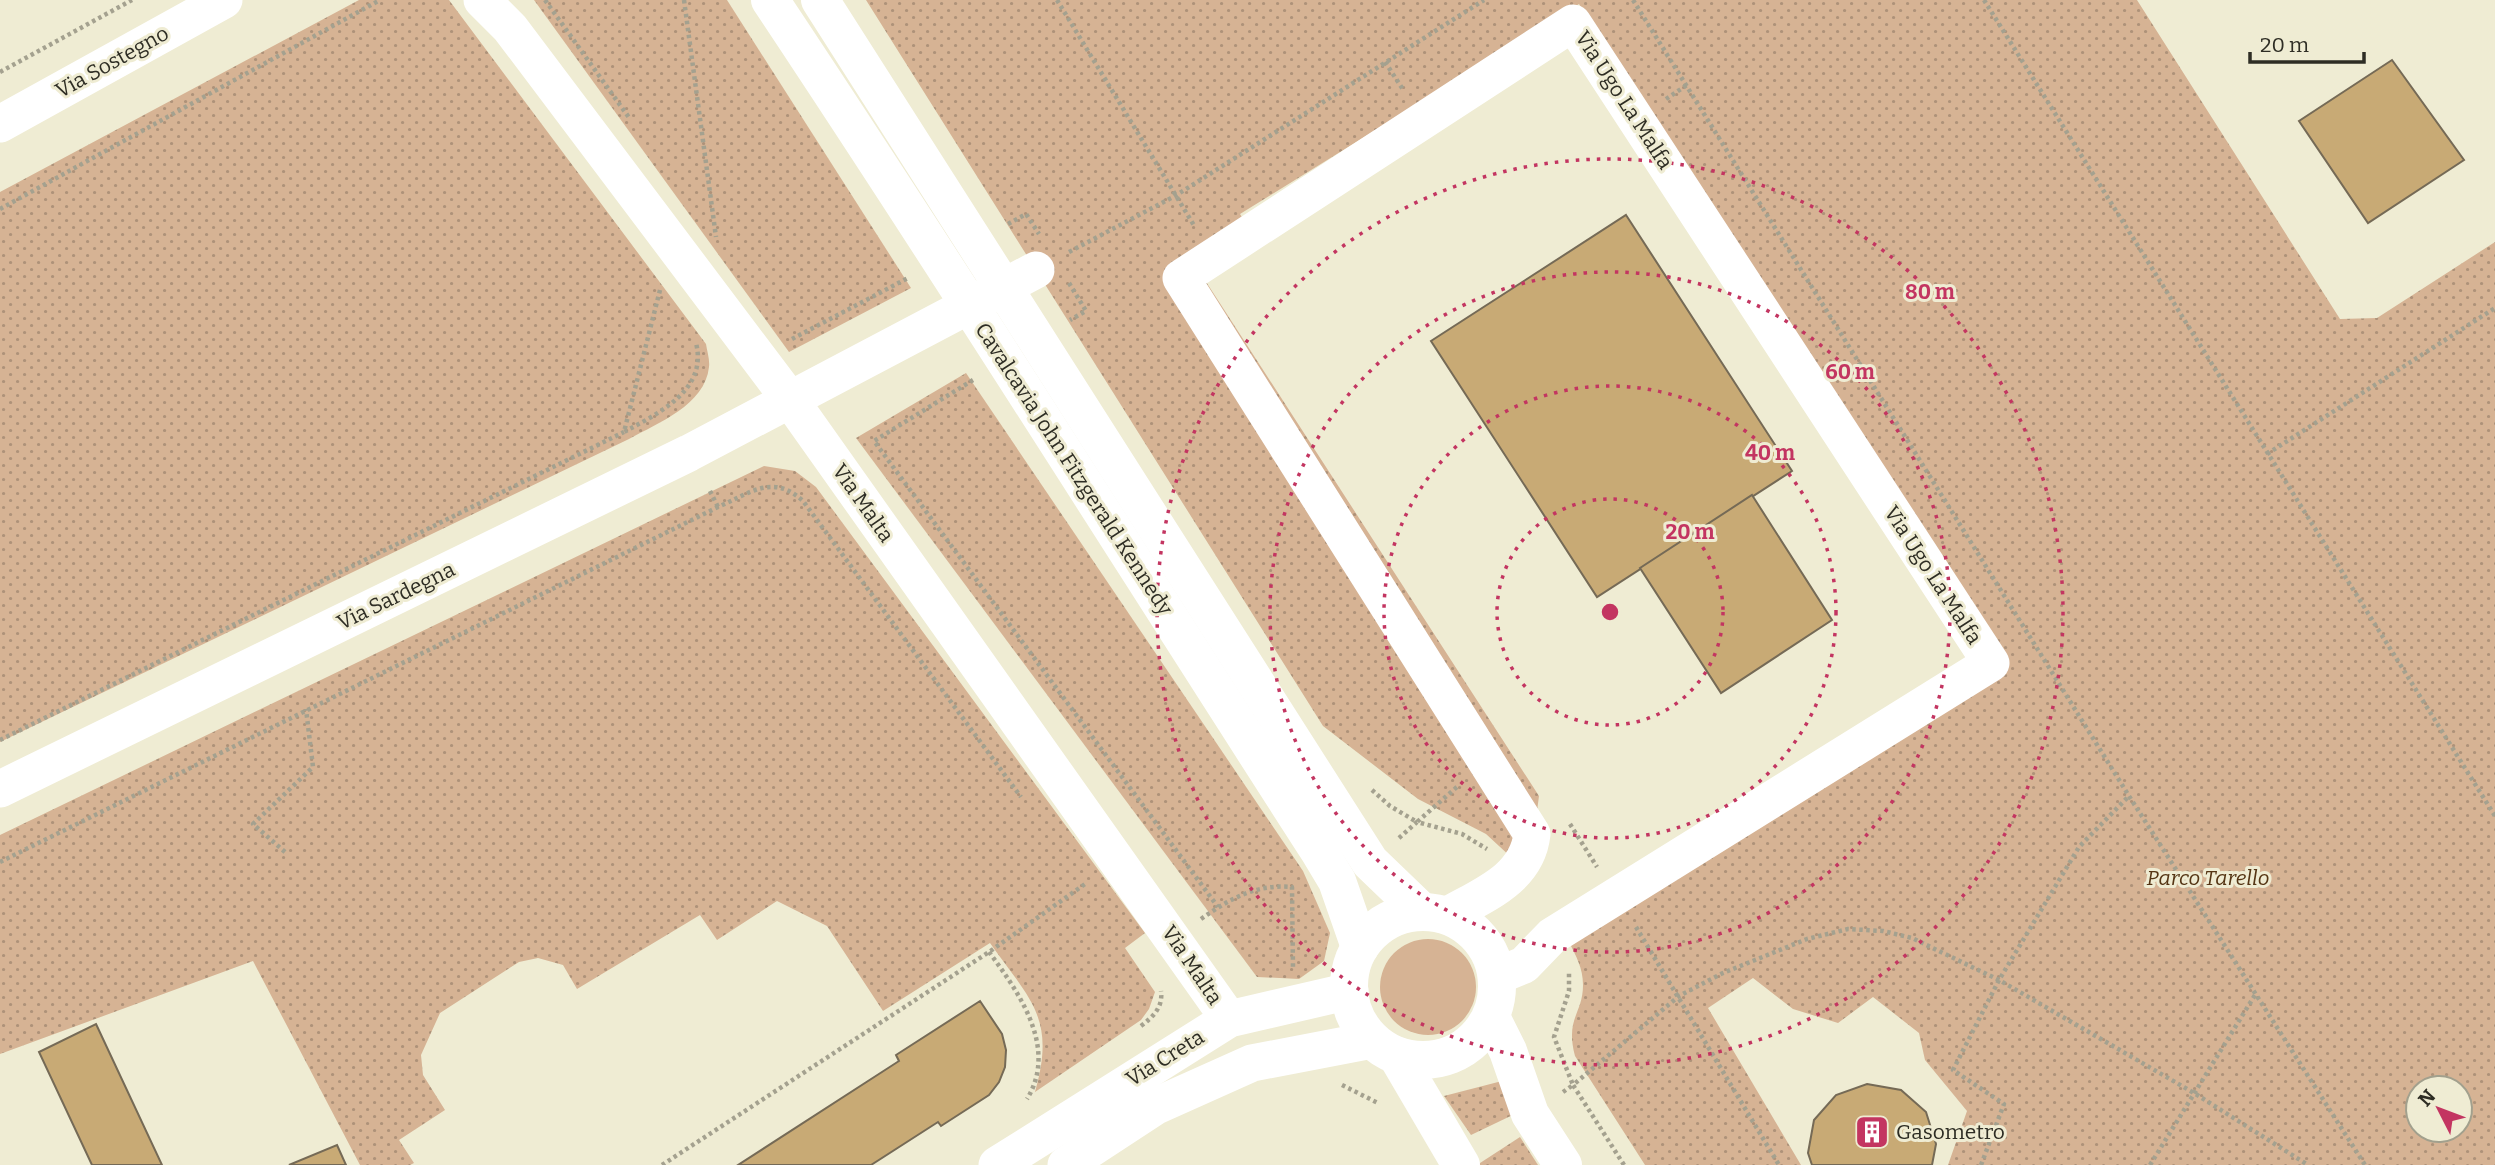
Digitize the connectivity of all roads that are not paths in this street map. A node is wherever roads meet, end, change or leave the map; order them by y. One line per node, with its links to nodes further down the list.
1 (224, 0): 5 (street, Via Sostegno)
2 (482, 0): 7 (street, Via Malta)
3 (770, 0): 10 (street, Cavalcavia John Fitzgerald Kennedy)
4 (820, 0): 9 (street, Cavalcavia John Fitzgerald Kennedy)
5 (0, 124)
6 (1036, 270): 7 (street, Via Sardegna)
7 (791, 401): 8 (street, Via Sardegna); 14 (street, Via Malta)
8 (0, 789)
9 (1434, 913): 10 (street); 11 (street); 11 (street, Via Ugo La Malfa)
10 (1360, 947): 12 (street)
11 (1497, 976): 13 (street)
12 (1350, 991): 14 (street, Via Creta); 15 (street)
13 (1491, 1017): 15 (street); 19 (street)
14 (1229, 1018): 16 (street, Via Creta)
15 (1385, 1048): 17 (street, Via Creta); 18 (street)
16 (997, 1165)
17 (1066, 1165)
18 (1461, 1165)
19 (1563, 1165)

